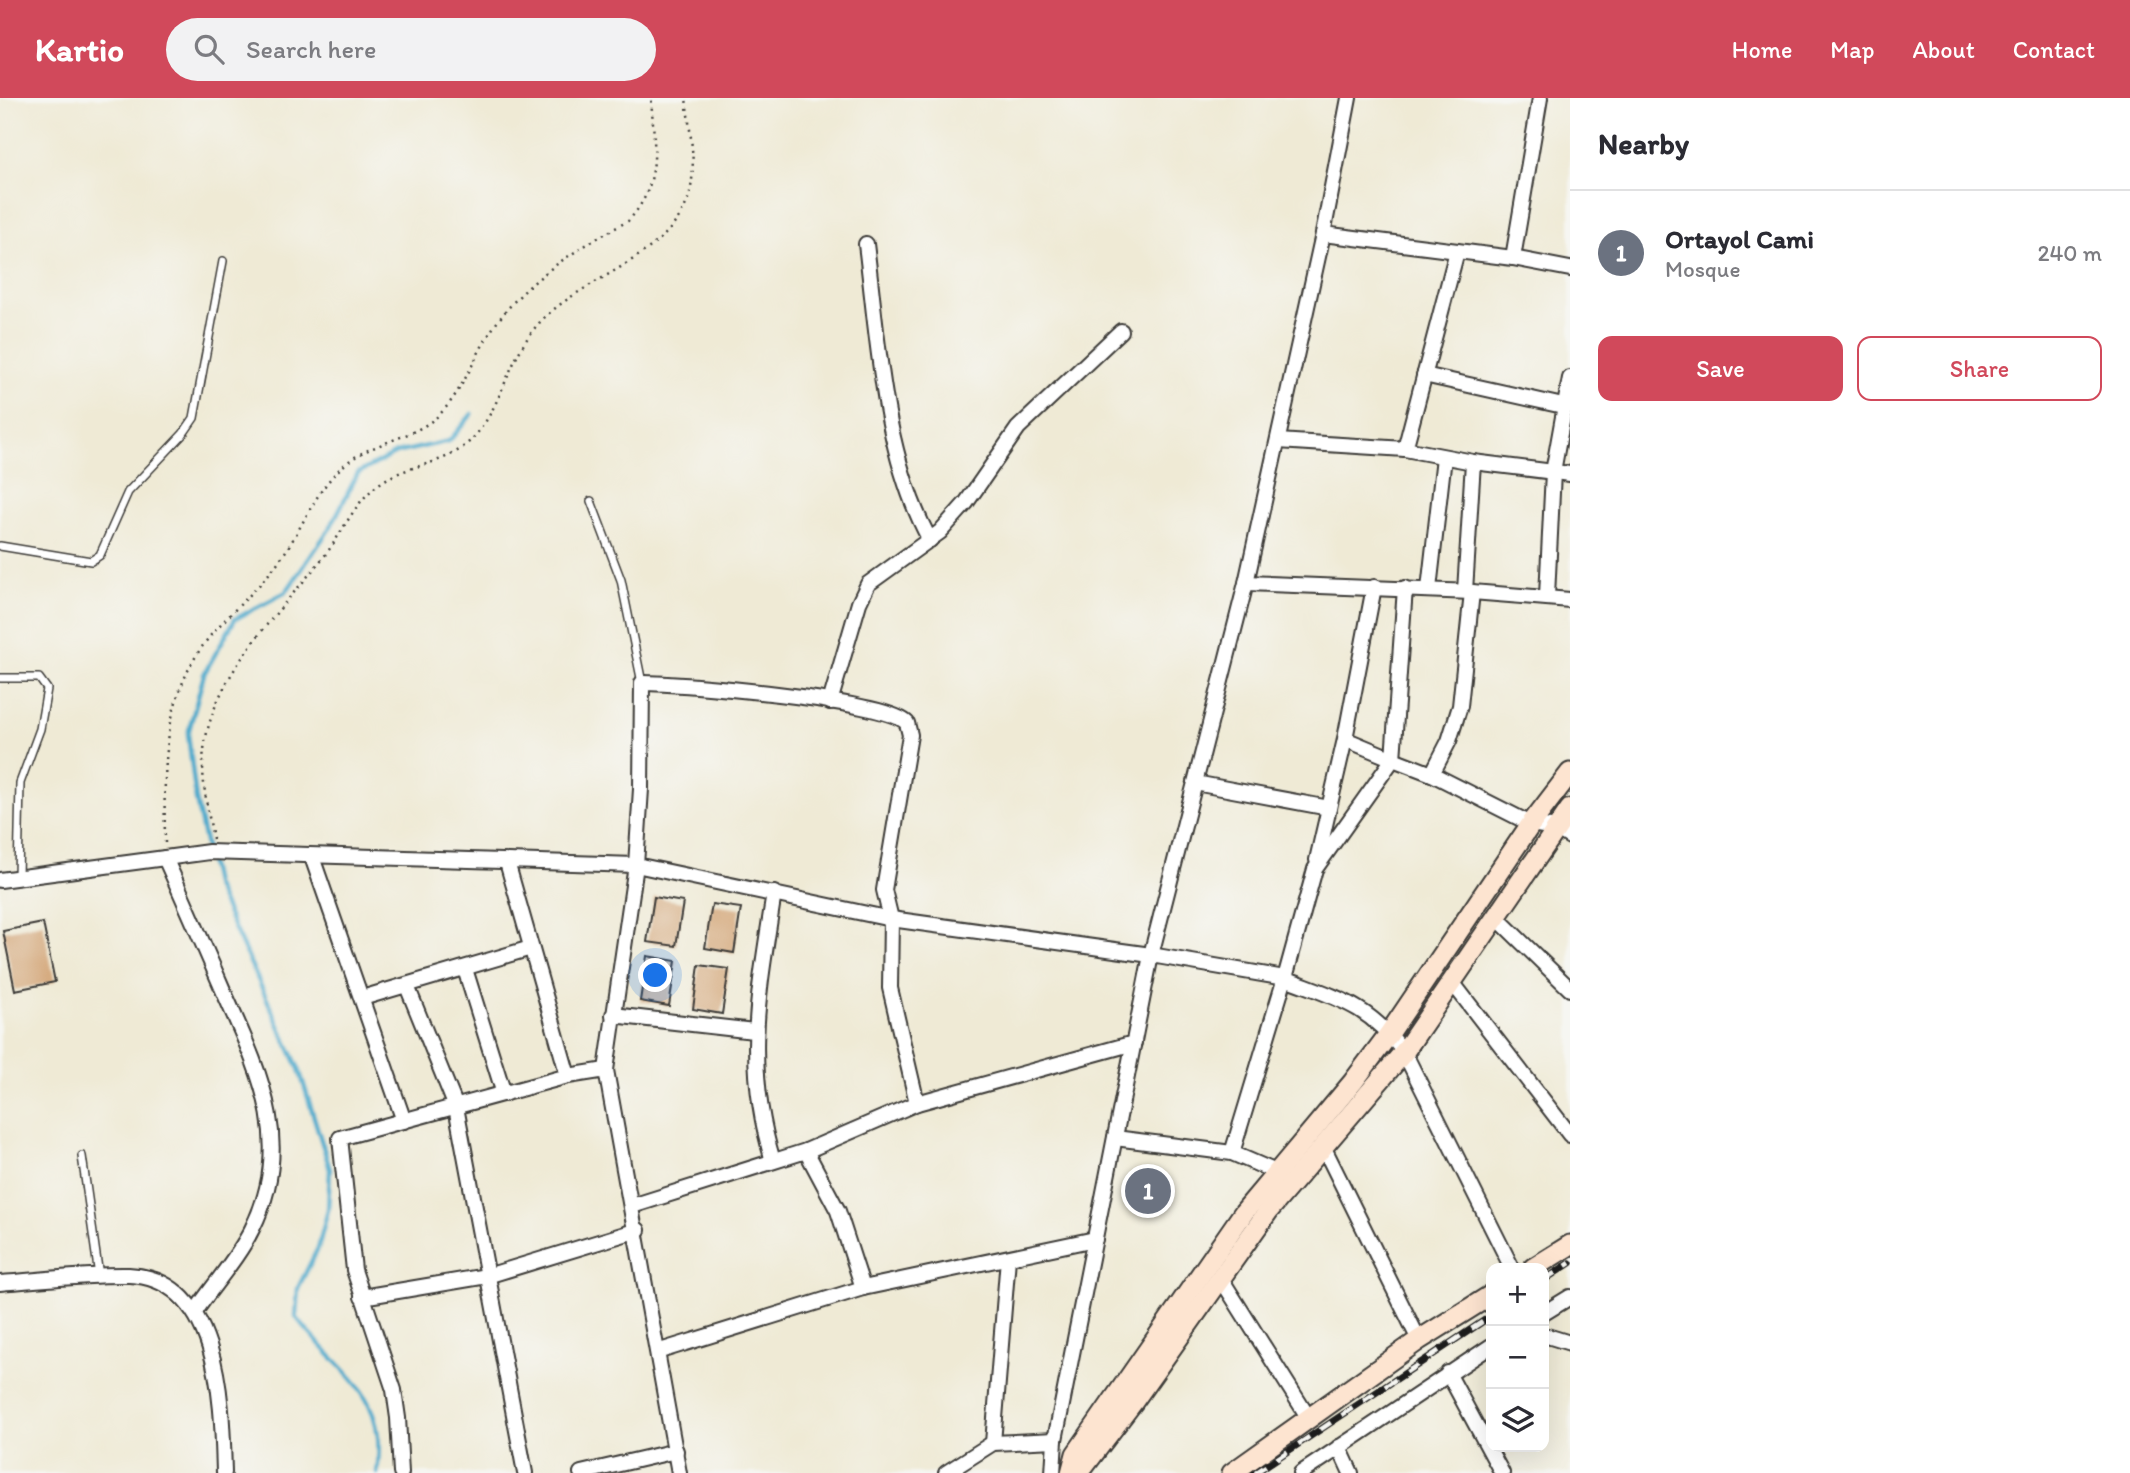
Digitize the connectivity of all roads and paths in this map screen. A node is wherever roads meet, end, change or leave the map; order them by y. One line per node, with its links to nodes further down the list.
1 (651, 98): 45 (path)
2 (686, 98): 43 (path)
3 (1349, 98): 5 (street)
4 (1541, 98): 8 (street)
5 (1323, 234): 7 (street); 15 (street)
6 (866, 244): 22 (street)
7 (1457, 251): 8 (street); 12 (street)
8 (1513, 258): 10 (street)
9 (223, 261): 23 (lane)
10 (1570, 269)
11 (1121, 331): 22 (street)
12 (1424, 375): 14 (street); 16 (street)
13 (1570, 378): 14 (street)
14 (1563, 406): 19 (street)
15 (1278, 441): 16 (street); 24 (street)
16 (1405, 449): 17 (street)
17 (1444, 457): 18 (street); 27 (street)
18 (1473, 462): 19 (street); 28 (street)
19 (1553, 472): 20 (street); 29 (street)
20 (1570, 474)
21 (591, 501): 32 (lane)
22 (930, 540): 33 (street)
23 (0, 547)
24 (1246, 583): 25 (street); 38 (street)
25 (1374, 587): 26 (street); 34 (street)
26 (1405, 588): 27 (street); 35 (street)
27 (1429, 589): 28 (street)
28 (1469, 592): 29 (street); 37 (street)
29 (1547, 596): 30 (street)
30 (1570, 600)
31 (0, 678): 49 (lane)
32 (642, 682): 33 (street); 47 (street)
33 (830, 702): 53 (street)
34 (1345, 739): 35 (street); 39 (street)
35 (1393, 759): 37 (street); 48 (street)
36 (1570, 773): 41 (main road)
37 (1432, 774): 41 (street)
38 (1195, 783): 39 (street); 55 (street)
39 (1329, 808): 48 (street)
40 (1570, 809): 42 (main road)
41 (1531, 824): 42 (street); 64 (main road)
42 (1563, 832): 52 (main road)
43 (212, 852): 44 (street); 45 (street)
44 (312, 857): 46 (street); 61 (street)
45 (165, 858): 49 (street); 97 (street)
46 (507, 862): 47 (street); 54 (street)
47 (636, 865): 51 (street); 62 (street)
48 (1315, 869): 57 (street)
49 (18, 878): 50 (street)
50 (0, 880)
51 (774, 893): 53 (street); 63 (street)
52 (1495, 916): 58 (main road); 60 (street)
53 (891, 919): 55 (street); 70 (street)
54 (531, 948): 56 (street); 68 (street)
55 (1152, 955): 57 (street); 65 (street)
56 (465, 969): 59 (street); 69 (street)
57 (1285, 978): 64 (street); 77 (street)
58 (1452, 982): 66 (main road); 73 (street)
59 (407, 986): 61 (street); 71 (street)
60 (1570, 989)
61 (362, 998): 72 (street)
62 (612, 1016): 63 (street); 67 (street)
63 (754, 1031): 79 (street)
64 (1389, 1034): 66 (street); 80 (main road)
65 (1134, 1044): 70 (street); 74 (street)
66 (1404, 1052): 75 (main road); 86 (street)
67 (606, 1070): 68 (street); 81 (street)
68 (568, 1076): 69 (street)
69 (504, 1094): 71 (street)
70 (917, 1103): 76 (street)
71 (456, 1107): 72 (street); 88 (street)
72 (404, 1121): 93 (street)
73 (1570, 1135)
74 (1115, 1138): 77 (street); 83 (street)
75 (1324, 1148): 90 (main road); 99 (street)
76 (806, 1151): 79 (street); 92 (street)
77 (1233, 1153): 80 (street)
78 (82, 1156): 89 (lane)
79 (773, 1161): 81 (street)
80 (1276, 1172): 116 (main road)
81 (632, 1206): 82 (street)
82 (638, 1230): 88 (street); 102 (street)
83 (1095, 1239): 85 (street); 105 (street)
84 (1570, 1245): 87 (main road)
85 (1008, 1258): 92 (street); 106 (street)
86 (1510, 1263)
87 (1542, 1263)
88 (487, 1276): 93 (street); 111 (street)
89 (99, 1277): 91 (street); 97 (street)
90 (1220, 1277): 104 (street); 117 (main road)
91 (0, 1283)
92 (863, 1288): 102 (street)
93 (362, 1297): 110 (street)
94 (1570, 1297): 96 (street)
95 (1486, 1298): 99 (main road)
96 (1549, 1310)
97 (195, 1312): 109 (street)
98 (1549, 1337): 100 (street)
99 (1419, 1340): 104 (main road)
100 (1570, 1343)
101 (1486, 1349): 103 (street)
102 (660, 1351): 108 (street)
103 (1448, 1373): 107 (street); 121 (street)
104 (1310, 1420): 118 (main road)
105 (1055, 1440): 106 (street); 115 (street)
106 (993, 1443): 114 (street)
107 (1339, 1447): 119 (street); 120 (street)
108 (676, 1451): 112 (street); 113 (street)
109 (224, 1473)
110 (401, 1473)
111 (525, 1473)
112 (581, 1473)
113 (679, 1473)
114 (946, 1473)
115 (1053, 1473)
116 (1071, 1473)
117 (1079, 1473)
118 (1232, 1473)
119 (1301, 1473)
120 (1351, 1473)
121 (1502, 1473)

